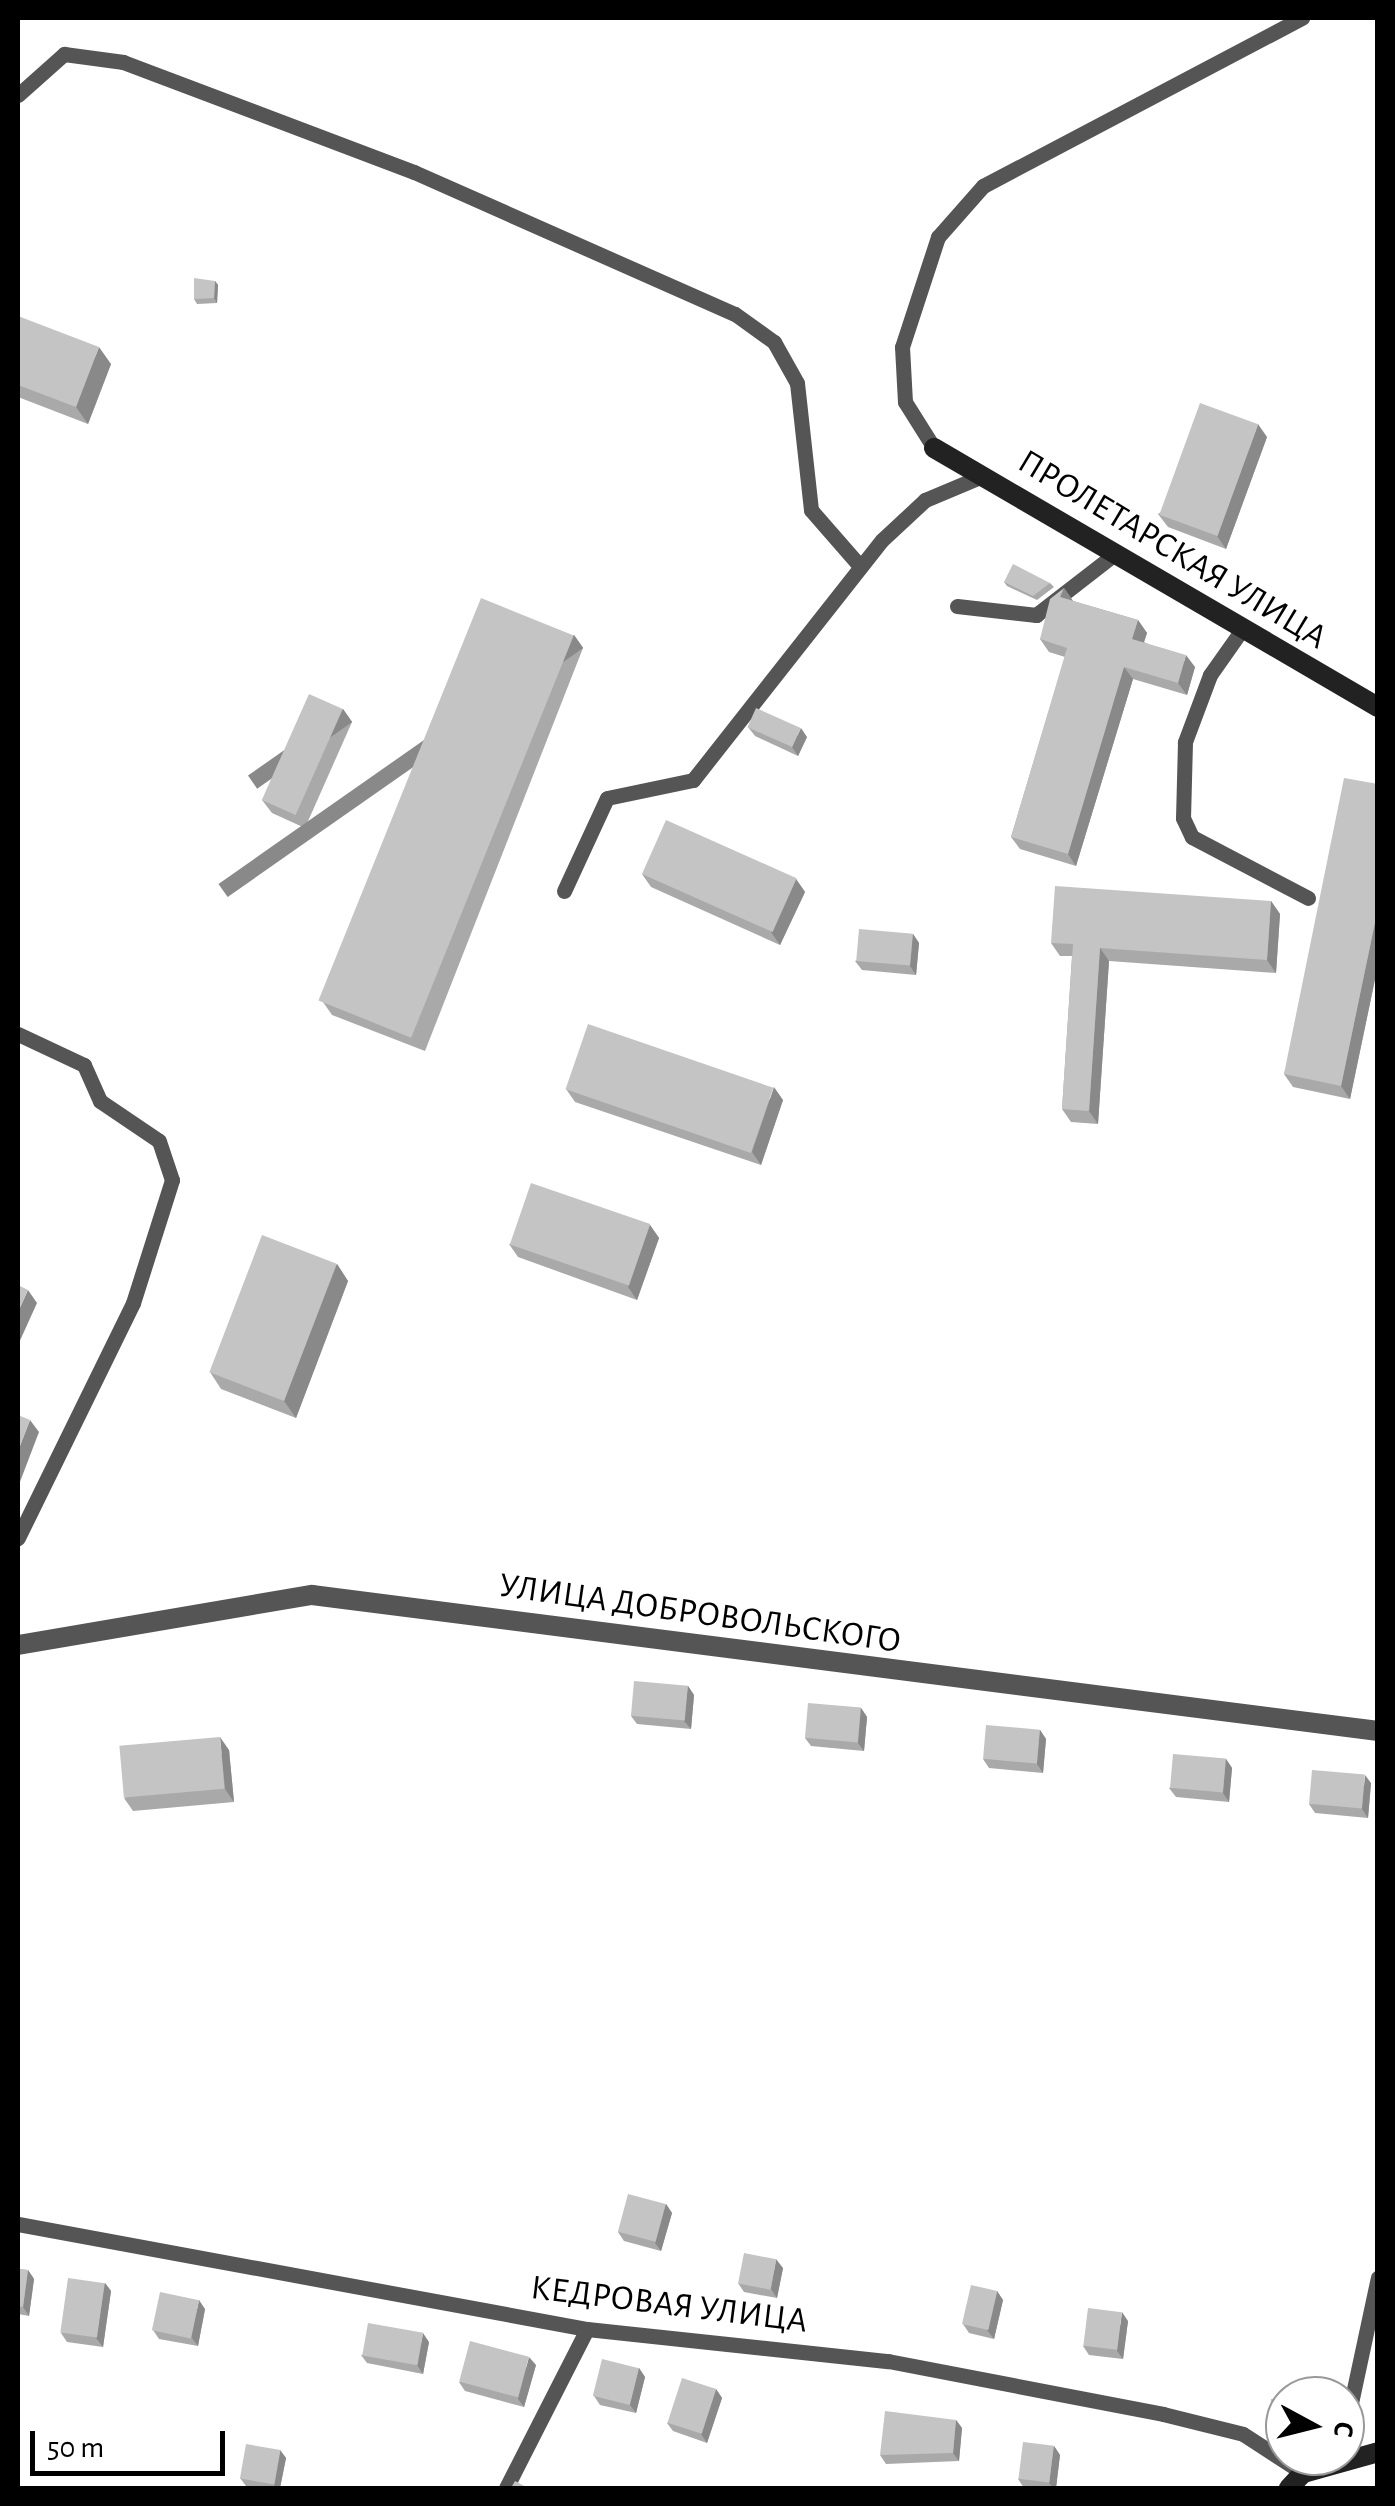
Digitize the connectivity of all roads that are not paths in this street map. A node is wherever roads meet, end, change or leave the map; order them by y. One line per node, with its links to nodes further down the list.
1 (1302, 18): 3 (lane)
2 (18, 95): 6 (lane)
3 (934, 448): 4 (street, ПРОЛЕТАРСКАЯ УЛИЦА)
4 (982, 476): 5 (street, ПРОЛЕТАРСКАЯ УЛИЦА); 6 (lane)
5 (1116, 553): 7 (lane); 8 (street, ПРОЛЕТАРСКАЯ УЛИЦА)
6 (859, 565): 10 (lane)
7 (957, 606)
8 (1240, 631): 9 (street, ПРОЛЕТАРСКАЯ УЛИЦА); 11 (lane)
9 (1378, 707)
10 (564, 891)
11 (1308, 898)
12 (18, 1034): 13 (lane)
13 (18, 1538)
14 (18, 1645): 15 (street, УЛИЦА ДОБРОВОЛЬСКОГО)
15 (1378, 1731)
16 (18, 2224): 18 (lane, КЕДРОВАЯ УЛИЦА)
17 (1378, 2277): 19 (lane)
18 (587, 2329): 20 (lane, КЕДРОВАЯ УЛИЦА); 21 (lane)
19 (1357, 2376)
20 (1296, 2481)
21 (506, 2488)

